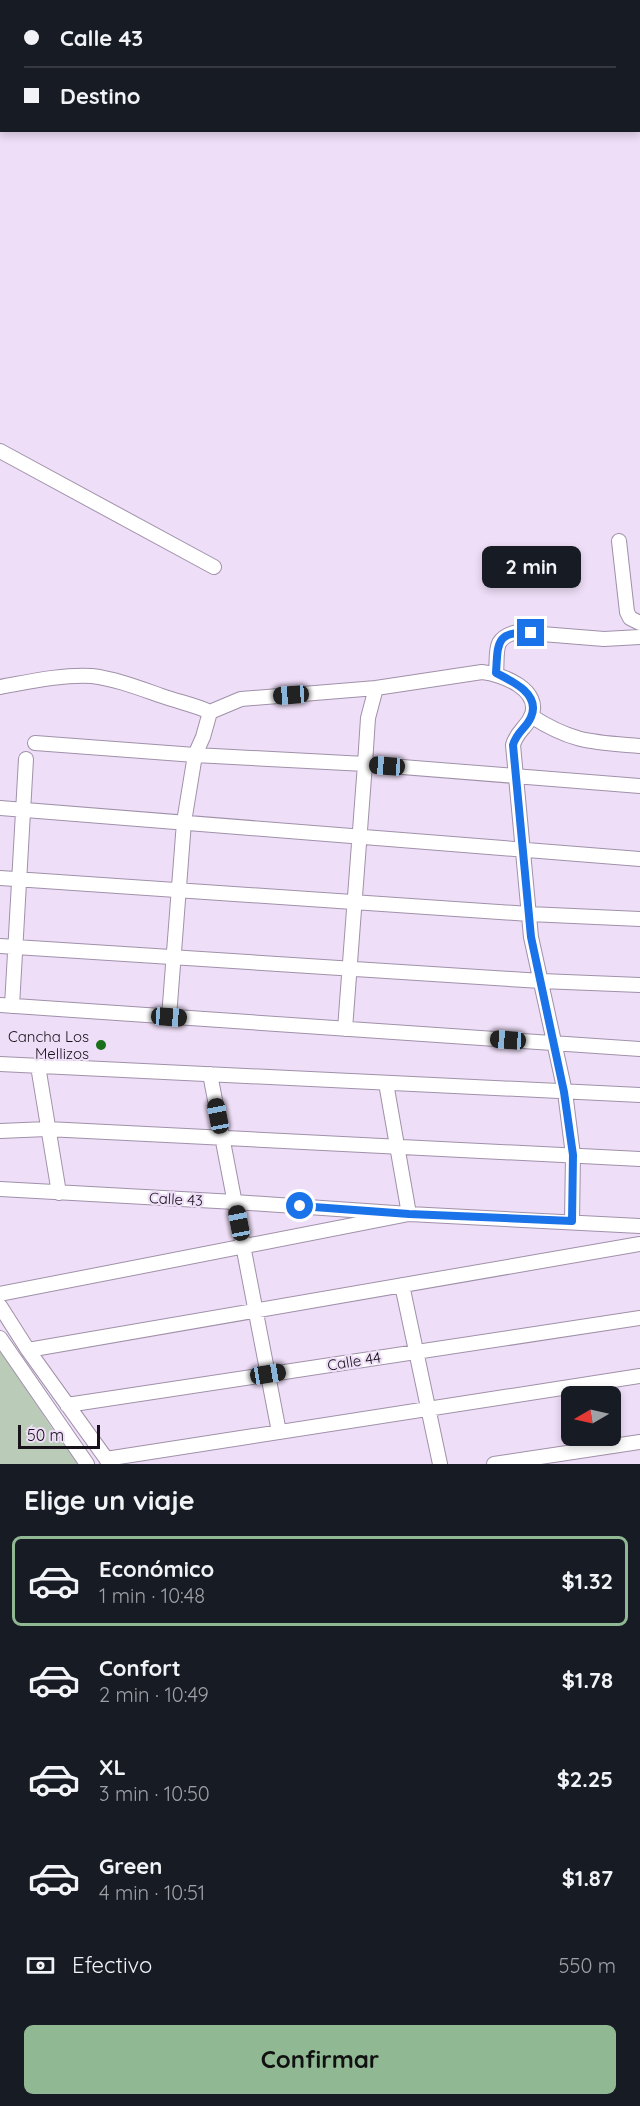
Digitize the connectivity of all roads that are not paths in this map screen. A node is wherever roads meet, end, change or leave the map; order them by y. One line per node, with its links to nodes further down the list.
1 (0, 450): 3 (street)
2 (619, 541): 4 (street)
3 (214, 567)
4 (640, 623)
5 (640, 637): 6 (street)
6 (496, 673): 8 (street); 10 (street)
7 (0, 687): 9 (street)
8 (376, 688): 9 (street); 15 (street)
9 (210, 712): 13 (street)
10 (531, 716): 12 (street); 16 (street)
11 (35, 743): 13 (street)
12 (640, 746)
13 (195, 755): 15 (street); 20 (street)
14 (26, 759): 19 (street)
15 (365, 765): 16 (street); 21 (street)
16 (517, 776): 17 (street); 22 (street)
17 (640, 786)
18 (0, 808): 19 (street)
19 (23, 810): 20 (street); 25 (street)
20 (184, 822): 21 (street); 26 (street)
21 (360, 836): 22 (street); 27 (street)
22 (523, 848): 23 (street); 28 (street)
23 (640, 859)
24 (0, 878): 25 (street)
25 (19, 880): 26 (street); 31 (street)
26 (178, 891): 27 (street); 32 (street)
27 (355, 903): 28 (street); 33 (street)
28 (529, 914): 29 (street); 34 (street)
29 (640, 919)
30 (0, 946): 31 (street)
31 (15, 948): 32 (street); 36 (street)
32 (173, 958): 33 (street); 37 (street)
33 (350, 969): 34 (street); 38 (street)
34 (541, 981): 35 (street); 39 (street)
35 (640, 985)
36 (6, 1006): 37 (street)
37 (169, 1017): 38 (street)
38 (345, 1029): 39 (street)
39 (554, 1043): 40 (street); 45 (street)
40 (640, 1049)
41 (0, 1064): 42 (street)
42 (38, 1066): 43 (street); 47 (street)
43 (210, 1074): 44 (street); 49 (street)
44 (386, 1083): 45 (street); 50 (street)
45 (564, 1092): 46 (street); 51 (street)
46 (640, 1095)
47 (47, 1129): 48 (street); 49 (street); 54 (street)
48 (0, 1131)
49 (222, 1138): 50 (street); 55 (street)
50 (398, 1147): 51 (street); 56 (street)
51 (573, 1155): 52 (street); 57 (street)
52 (640, 1159)
53 (0, 1189): 54 (street, Calle 43)
54 (59, 1193): 55 (street, Calle 43)
55 (235, 1202): 56 (street, Calle 43); 60 (street)
56 (409, 1214): 57 (street, Calle 43); 60 (street)
57 (572, 1221): 58 (street, Calle 43)
58 (640, 1226)
59 (640, 1244): 61 (street)
60 (244, 1245): 62 (street); 64 (street)
61 (402, 1285): 64 (street); 68 (street)
62 (0, 1294)
63 (0, 1306): 67 (street)
64 (256, 1310): 67 (street); 69 (street)
65 (640, 1318): 68 (street, Calle 44)
66 (0, 1338): 76 (street)
67 (28, 1350): 71 (street)
68 (416, 1352): 69 (street, Calle 44); 72 (street)
69 (268, 1374): 71 (street, Calle 44); 74 (street)
70 (640, 1376): 72 (street)
71 (67, 1405): 73 (street)
72 (428, 1409): 74 (street); 79 (street)
73 (86, 1431): 76 (street); 77 (street)
74 (279, 1432): 77 (street)
75 (640, 1442): 80 (street)
76 (70, 1443): 78 (street)
77 (108, 1461)
78 (87, 1464)
79 (440, 1464)
80 (494, 1464)

